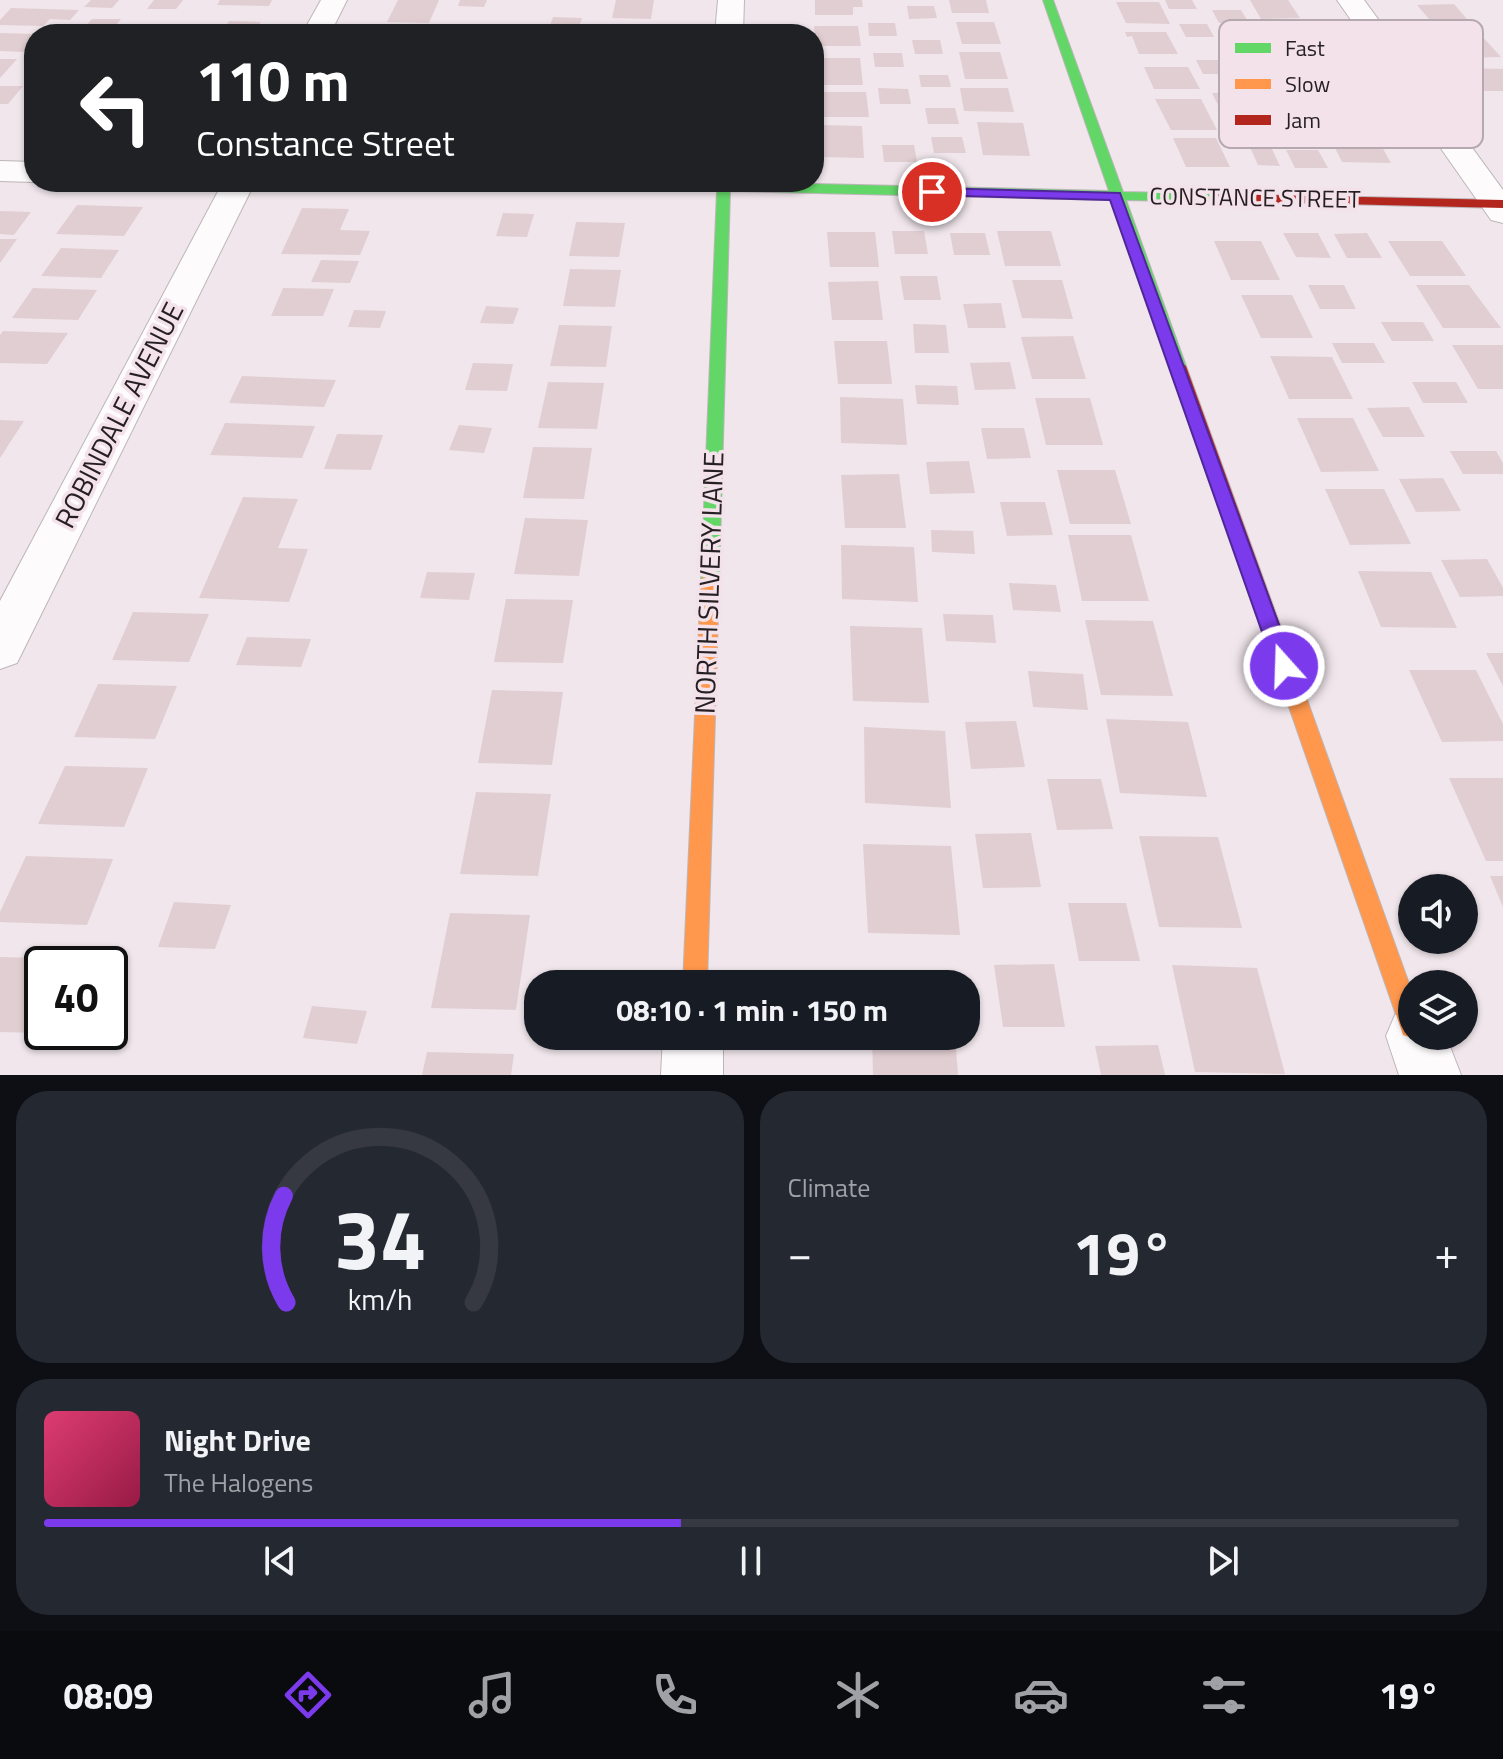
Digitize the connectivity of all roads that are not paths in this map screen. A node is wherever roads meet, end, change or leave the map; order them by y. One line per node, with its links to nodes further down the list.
1 (334, 0): 6 (street)
2 (731, 0): 7 (street)
3 (1048, 0): 14 (street)
4 (1350, 0): 5 (street)
5 (1365, 20)
6 (321, 24)
7 (730, 24)
8 (1458, 148): 15 (street)
9 (0, 171): 10 (street)
10 (24, 172)
11 (824, 188): 14 (street, CONSTANCE STREET)
12 (234, 192): 16 (street, ROBINDALE AVENUE)
13 (724, 192): 17 (street, NORTH SILVERY LANE)
14 (1116, 196): 15 (street, CONSTANCE STREET); 18 (street)
15 (1501, 207)
16 (0, 648)
17 (696, 970)
18 (1398, 987)
19 (693, 1050): 21 (street)
20 (1421, 1050): 22 (street)
21 (692, 1075)
22 (1430, 1075)

